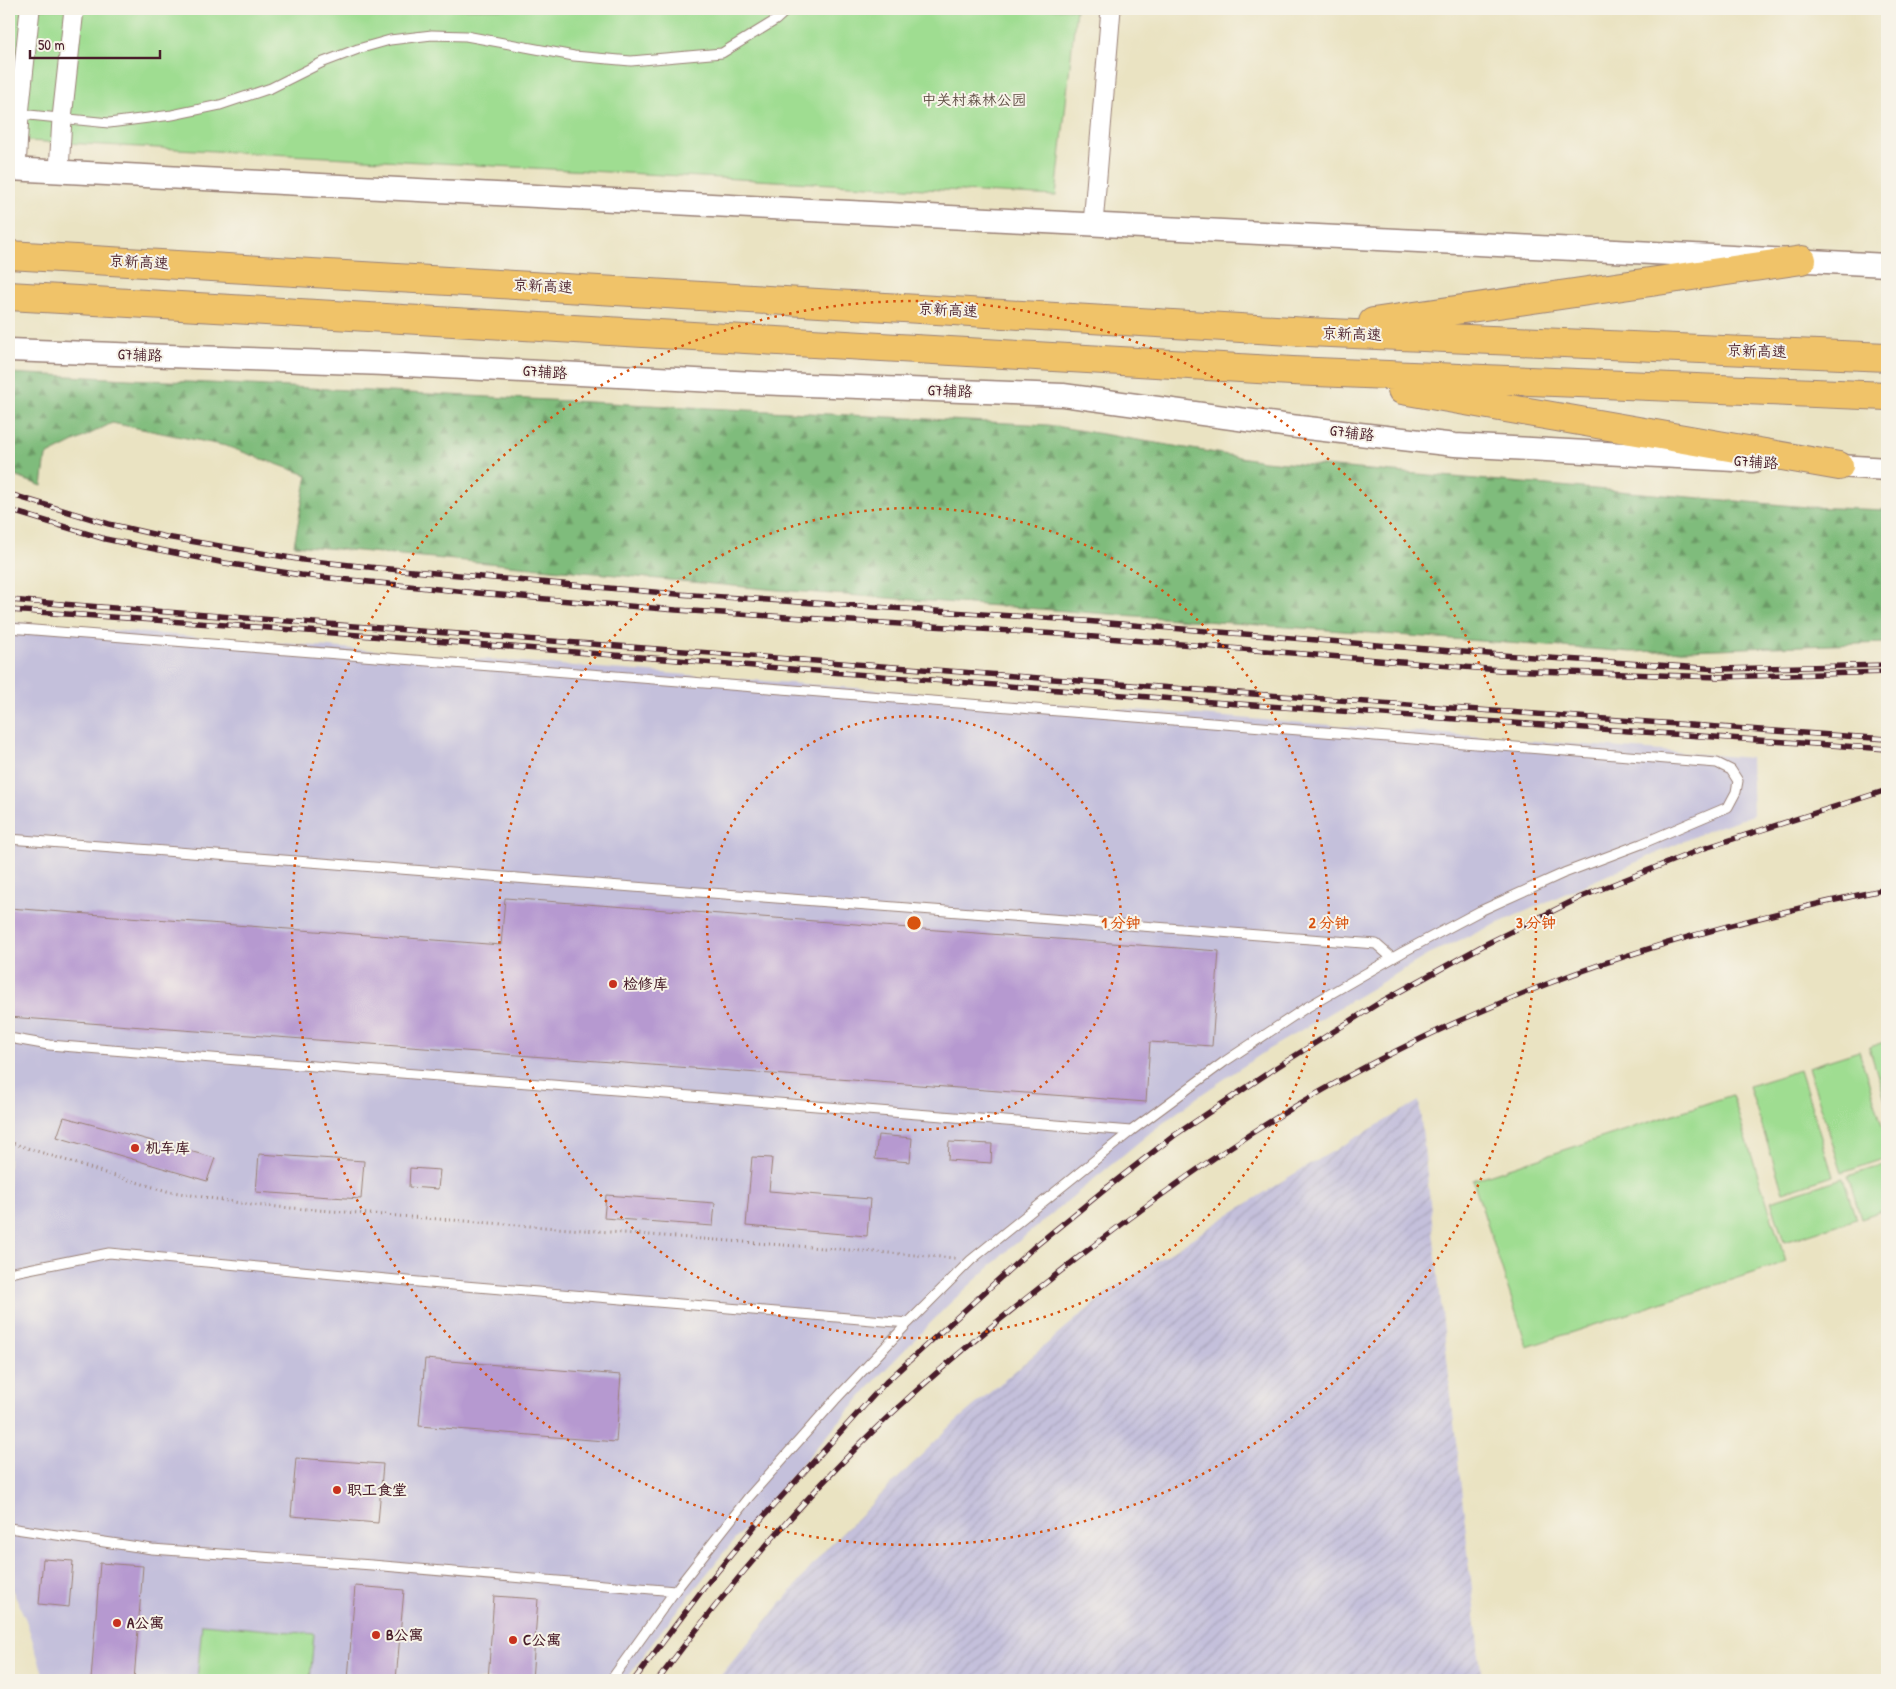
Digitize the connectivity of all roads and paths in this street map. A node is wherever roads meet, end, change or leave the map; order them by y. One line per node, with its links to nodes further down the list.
1 (30, 9): 5 (street)
2 (74, 9): 6 (street)
3 (788, 9): 6 (lane)
4 (1111, 9): 9 (street)
5 (14, 114): 6 (lane); 7 (street)
6 (62, 118): 8 (street)
7 (12, 169): 8 (street)
8 (59, 171): 9 (street)
9 (1093, 224): 11 (street)
10 (9, 254): 14 (highway, 京新高速)
11 (1802, 260): 12 (street); 14 (highway)
12 (1887, 266)
13 (9, 296): 17 (highway)
14 (1308, 332): 16 (highway, 京新高速)
15 (9, 350): 19 (street, G7辅路)
16 (1887, 357)
17 (1292, 371): 18 (highway); 19 (highway)
18 (1887, 396)
19 (1839, 466): 20 (street, G7辅路)
20 (1887, 469)
21 (9, 628): 23 (lane)
22 (9, 840): 23 (lane)
23 (1392, 958): 25 (lane)
24 (9, 1038): 25 (lane)
25 (1131, 1131): 27 (lane)
26 (9, 1142): 27 (path)
27 (971, 1260): 29 (lane)
28 (9, 1273): 29 (lane)
29 (908, 1323): 31 (lane)
30 (9, 1528): 31 (lane)
31 (675, 1590): 32 (lane)
32 (611, 1680)

